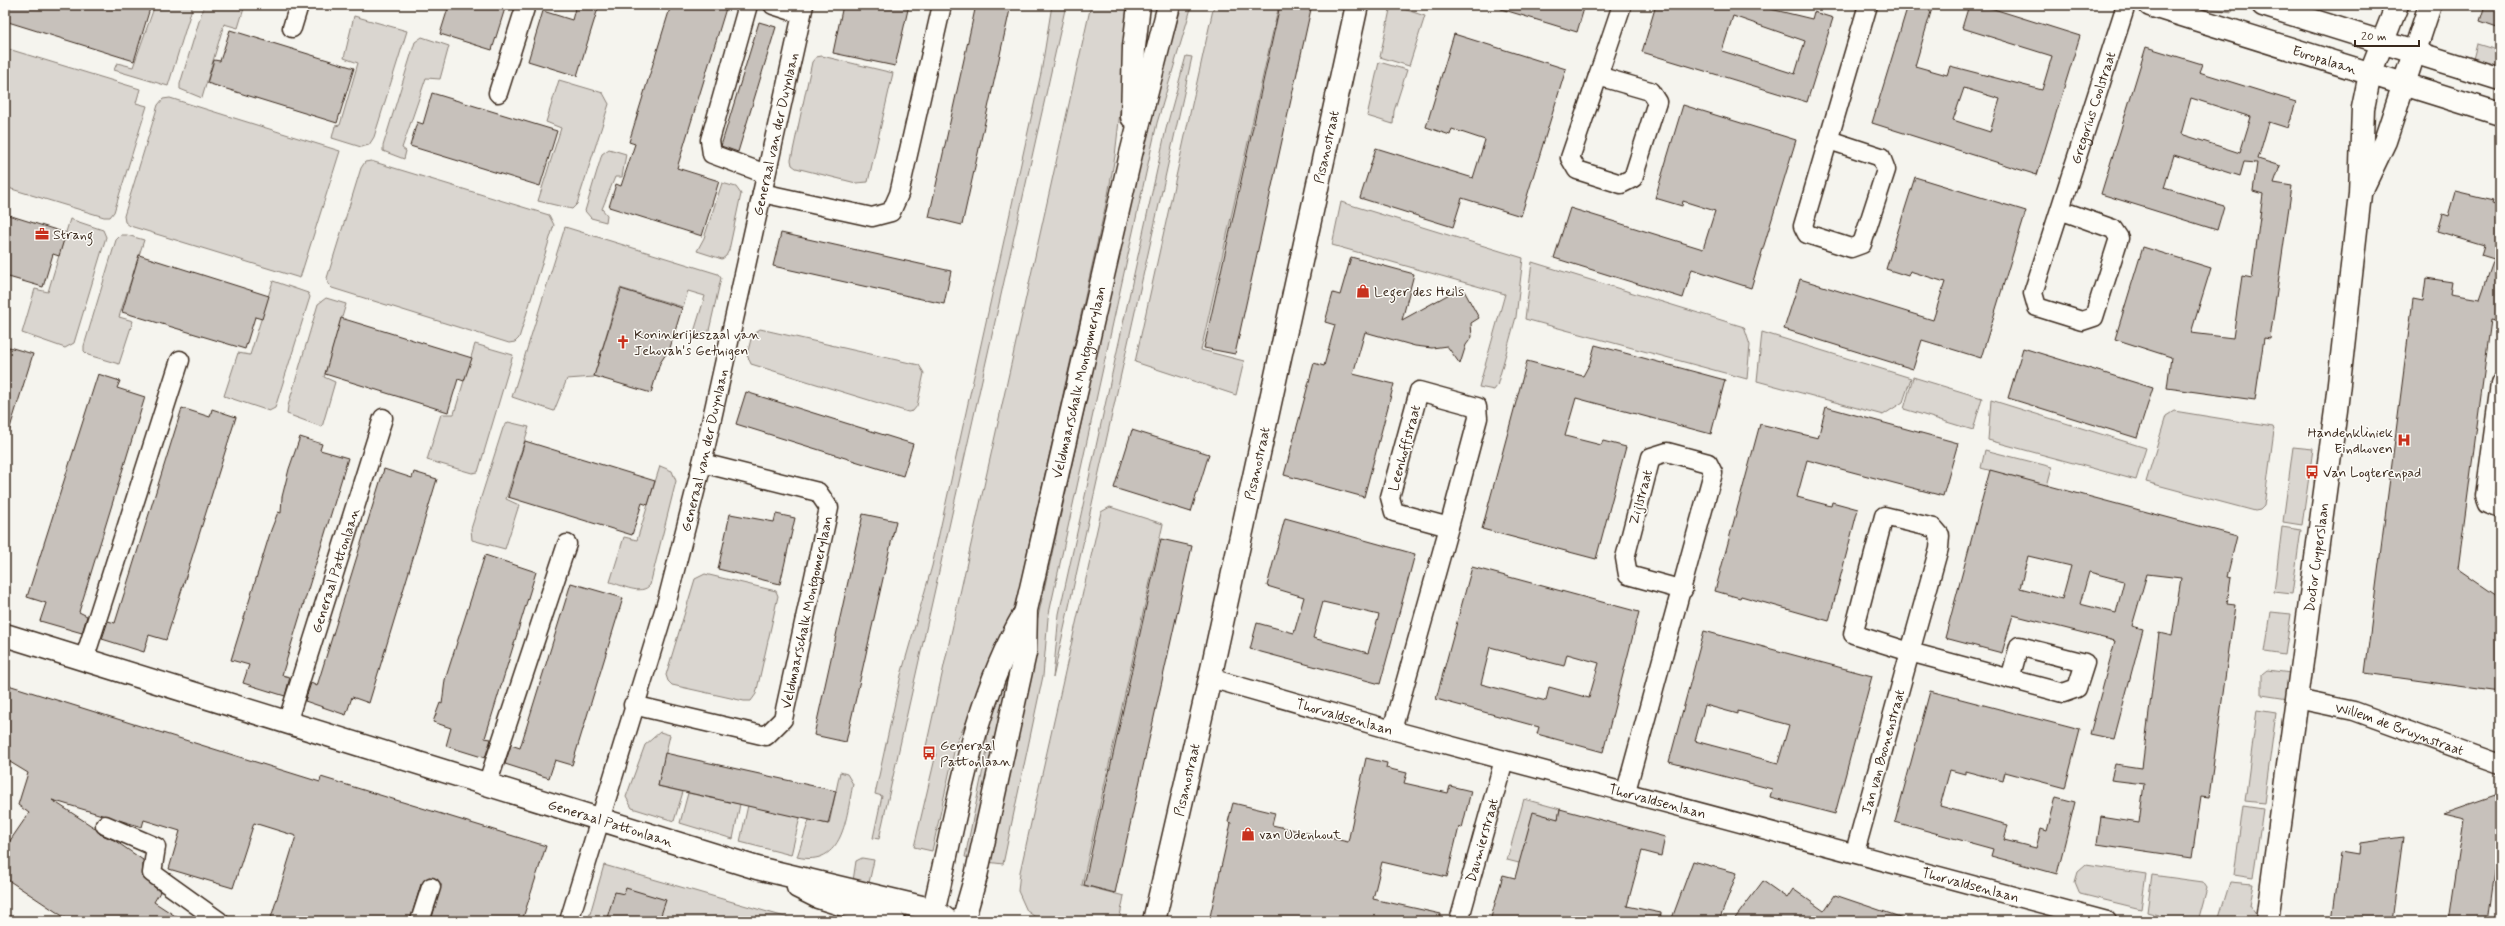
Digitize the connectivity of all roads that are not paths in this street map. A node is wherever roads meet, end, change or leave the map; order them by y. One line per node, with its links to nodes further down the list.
1 (299, 5): 17 (street)
2 (526, 5): 24 (street)
3 (748, 5): 28 (street)
4 (773, 5): 16 (street)
5 (942, 5): 29 (street)
6 (1139, 5): 27 (street, Veldmaarschalk Montgomerylaan)
7 (1169, 5): 27 (street, Veldmaarschalk Montgomerylaan)
8 (1357, 5): 44 (street, Pisanostraat)
9 (1622, 5): 21 (street)
10 (1868, 5): 26 (street)
11 (2126, 5): 31 (street, Gregorius Coolstraat)
12 (2150, 5): 20 (street, Europalaan)
13 (2263, 5): 18 (street)
14 (2397, 5): 18 (street, Doctor Cuyperslaan)
15 (2430, 5): 19 (street, Doctor Cuyperslaan)
16 (802, 9): 28 (street, Generaal van der Duynlaan)
17 (292, 28)
18 (2383, 43): 19 (street); 20 (street, Doctor Cuyperslaan)
19 (2414, 52): 22 (street); 23 (street, Doctor Cuyperslaan)
20 (2370, 74): 23 (street, Europalaan); 30 (street, Doctor Cuyperslaan)
21 (1598, 76): 21 (street)
22 (2500, 79)
23 (2404, 85): 25 (street, Europalaan); 30 (street, Doctor Cuyperslaan)
24 (498, 93)
25 (2500, 114)
26 (1829, 140): 26 (street)
27 (1130, 154): 40 (street, Veldmaarschalk Montgomerylaan)
28 (766, 174): 29 (street, Generaal van der Duynlaan)
29 (762, 193): 35 (street, Generaal van der Duynlaan)
30 (2360, 194): 46 (street, Doctor Cuyperslaan)
31 (2060, 210): 31 (street, Gregorius Coolstraat)
32 (180, 360): 43 (street)
33 (2500, 384): 36 (street)
34 (383, 418): 48 (street, Generaal Pattonlaan)
35 (702, 463): 47 (street, Generaal van der Duynlaan); 47 (street, Veldmaarschalk Montgomerylaan)
36 (2500, 509)
37 (1449, 527): 37 (street, Leenhoffstraat); 49 (street, Leenhoffstraat)
38 (567, 544): 52 (street)
39 (1683, 590): 39 (street, Zijlstraat); 53 (street, Zijlstraat)
40 (1026, 610): 59 (street, Veldmaarschalk Montgomerylaan); 64 (street, Veldmaarschalk Montgomerylaan)
41 (5, 635): 43 (street, Generaal Pattonlaan)
42 (1910, 652): 42 (street, Jan van Boonenstraat); 45 (street); 56 (street, Jan van Boonenstraat)
43 (84, 660): 48 (street, Generaal Pattonlaan)
44 (1210, 678): 49 (street, Thorvaldsenlaan); 65 (street, Pisanostraat)
45 (2010, 679)
46 (2298, 699): 51 (street, Willem de Bruynstraat); 68 (street, Doctor Cuyperslaan)
47 (633, 705): 54 (street, Generaal van der Duynlaan)
48 (287, 723): 52 (street, Generaal Pattonlaan)
49 (1392, 730): 50 (street, Thorvaldsenlaan)
50 (1504, 760): 53 (street, Thorvaldsenlaan); 66 (street, Daumierstraat)
51 (2500, 764)
52 (487, 786): 54 (street, Generaal Pattonlaan)
53 (1626, 791): 56 (street, Thorvaldsenlaan)
54 (599, 819): 57 (street, Generaal Pattonlaan); 62 (street, Generaal van der Duynlaan)
55 (105, 825): 60 (street)
56 (1855, 852): 67 (street, Thorvaldsenlaan)
57 (757, 868): 59 (street, Generaal Pattonlaan); 63 (street, Generaal Pattonlaan)
58 (431, 887): 61 (street)
59 (938, 917)
60 (219, 921)
61 (420, 921)
62 (569, 921)
63 (894, 921)
64 (963, 921)
65 (1154, 921)
66 (1459, 921)
67 (2106, 921)
68 (2267, 921)

